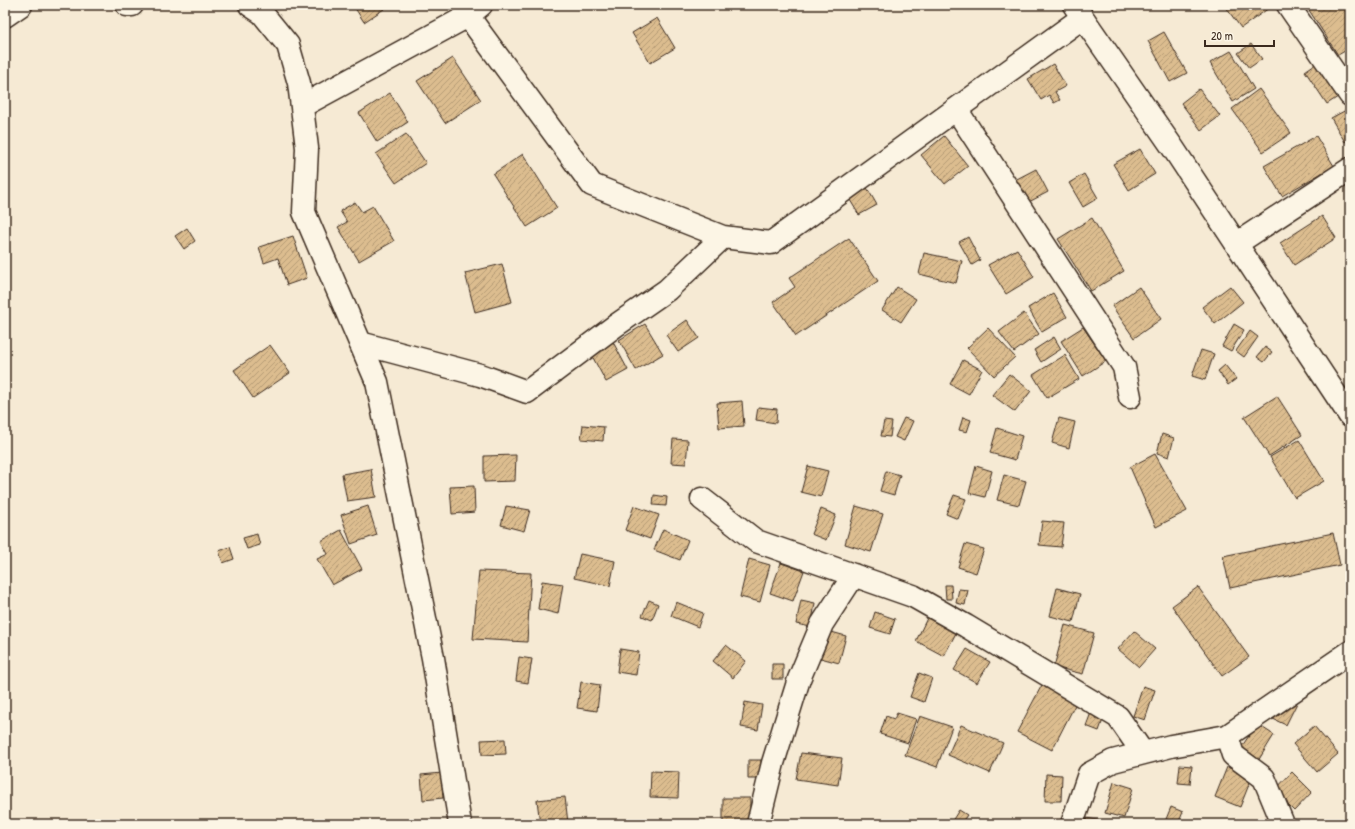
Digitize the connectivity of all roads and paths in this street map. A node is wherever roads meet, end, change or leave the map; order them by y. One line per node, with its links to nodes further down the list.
1 (22, 5): 8 (street)
2 (127, 5): 3 (street)
3 (132, 5)
4 (1288, 5): 9 (street)
5 (260, 8): 10 (street)
6 (475, 10): 10 (street); 13 (street)
7 (1078, 11): 11 (street); 14 (street)
8 (5, 16)
9 (1350, 95)
10 (302, 106): 15 (street)
11 (956, 109): 13 (street); 16 (street)
12 (1350, 169): 14 (street)
13 (723, 237): 15 (street)
14 (1236, 244): 17 (street)
15 (360, 343): 23 (street)
16 (1130, 397)
17 (1350, 416)
18 (702, 499): 19 (street)
19 (854, 575): 22 (street); 24 (street)
20 (1350, 652): 21 (street)
21 (1227, 736): 22 (street); 26 (street)
22 (1144, 753): 25 (street)
23 (460, 824)
24 (758, 824)
25 (1072, 824)
26 (1283, 824)

